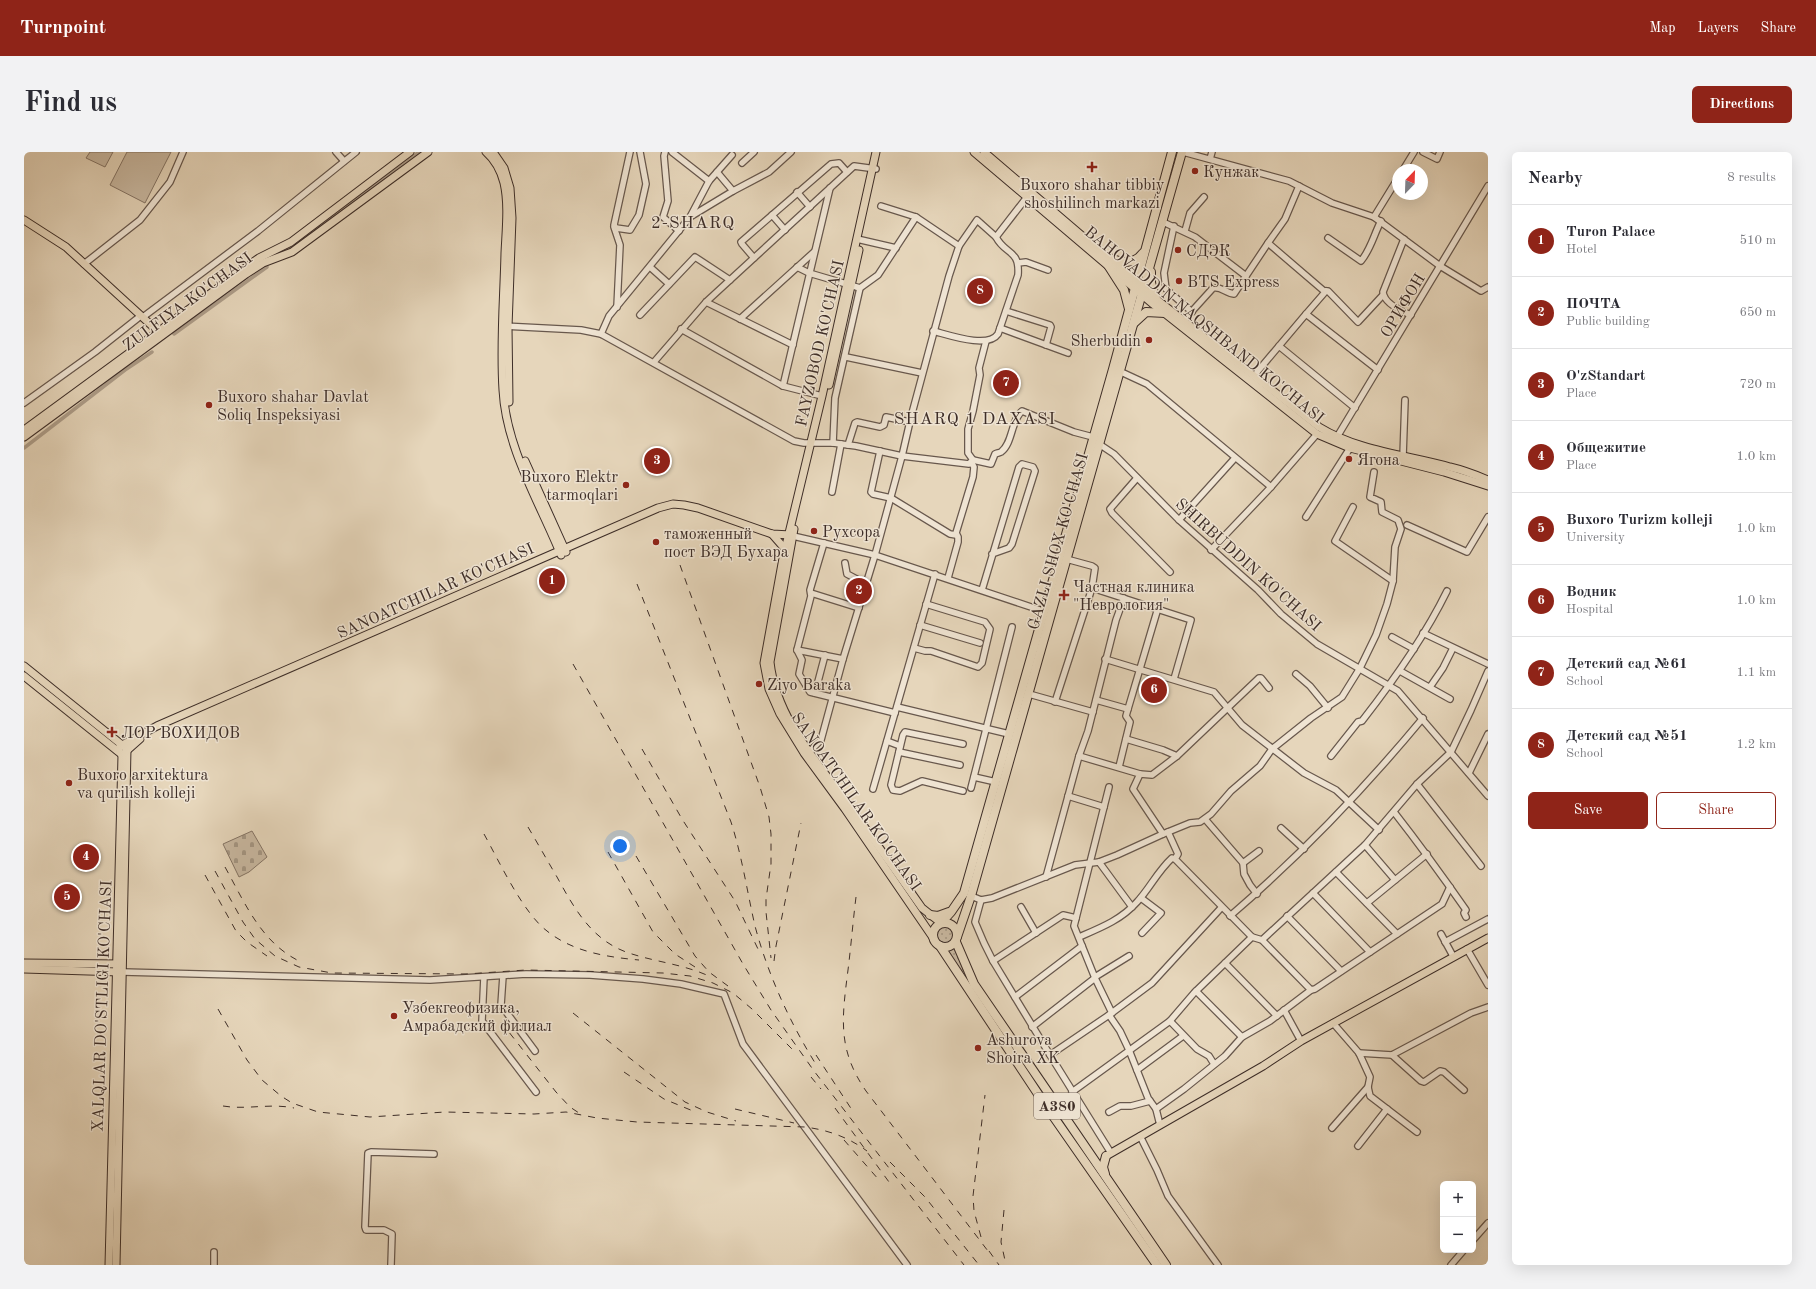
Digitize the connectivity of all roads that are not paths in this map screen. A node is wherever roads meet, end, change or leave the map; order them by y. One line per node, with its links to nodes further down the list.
1 (183, 152): 71 (street)
2 (336, 152): 26 (street)
3 (356, 152): 26 (street)
4 (428, 152): 106 (main road, ZULFIYA KO'CHASI)
5 (486, 152): 101 (main road)
6 (493, 152): 101 (main road)
7 (630, 152): 55 (street)
8 (640, 152): 55 (street)
9 (665, 152): 57 (street)
10 (672, 152): 32 (street)
11 (754, 152): 27 (street)
12 (791, 152): 38 (street)
13 (876, 152): 29 (main road, FAYZOBOD KO'CHASI)
14 (880, 152): 29 (main road)
15 (974, 152): 33 (main road, BAHOVADDIN NAQSHBAND KO'CHASI)
16 (984, 152): 33 (main road, BAHOVADDIN NAQSHBAND KO'CHASI)
17 (1172, 152): 66 (highway, GAZLI SHOX KO'CHASI)
18 (1183, 152): 25 (street); 52 (highway, GAZLI SHOX KO'CHASI)
19 (1212, 152): 25 (street)
20 (1412, 152): 28 (street)
21 (1423, 152): 22 (street)
22 (1440, 152)
23 (406, 153): 106 (main road, ZULFIYA KO'CHASI)
24 (732, 155): 30 (street)
25 (1210, 159): 34 (street)
26 (344, 161): 97 (street)
27 (742, 163)
28 (1406, 164)
29 (874, 169): 31 (street); 62 (main road, FAYZOBOD KO'CHASI)
30 (717, 172): 32 (street); 38 (street)
31 (847, 172): 36 (street); 39 (street)
32 (709, 181): 47 (street)
33 (1018, 184): 40 (main road, BAHOVADDIN NAQSHBAND KO'CHASI)
34 (1299, 186): 49 (street); 63 (street)
35 (1488, 186): 73 (street, ОРИФОН)
36 (830, 188): 42 (street); 43 (street)
37 (1392, 188): 49 (street)
38 (733, 191): 47 (street)
39 (798, 192): 45 (street); 46 (street)
40 (1030, 194): 59 (street); 69 (main road, BAHOVADDIN NAQSHBAND KO'CHASI)
41 (1204, 197): 58 (street)
42 (820, 198): 43 (street); 45 (street)
43 (826, 205): 67 (street)
44 (881, 206): 48 (street)
45 (810, 207): 56 (street)
46 (772, 215): 56 (street); 68 (street)
47 (690, 217): 57 (street)
48 (916, 217): 64 (street); 65 (street)
49 (1374, 217): 51 (street)
50 (24, 220): 71 (main road)
51 (1381, 221): 60 (street); 61 (street)
52 (1163, 222): 54 (street); 72 (highway, GAZLI SHOX KO'CHASI)
53 (24, 224): 97 (main road)
54 (1174, 226): 58 (street); 92 (street)
55 (614, 227): 89 (street)
56 (785, 230): 68 (street)
57 (679, 231): 74 (street)
58 (1184, 231): 78 (street)
59 (996, 237): 64 (street); 70 (street)
60 (1328, 238)
61 (1404, 239): 73 (street); 86 (street)
62 (859, 240): 65 (street); 81 (main road, FAYZOBOD KO'CHASI)
63 (1268, 242): 78 (street); 85 (street)
64 (959, 246): 104 (street)
65 (896, 248): 83 (street)
66 (1145, 250): 69 (highway); 84 (highway, GAZLI SHOX KO'CHASI)
67 (814, 251): 75 (street); 77 (street)
68 (754, 258): 79 (street)
69 (1109, 262): 84 (main road, BAHOVADDIN NAQSHBAND KO'CHASI); 91 (highway)
70 (1018, 263): 76 (street); 90 (street)
71 (84, 264): 97 (main road)
72 (1150, 265): 84 (highway, GAZLI SHOX KO'CHASI); 87 (highway)
73 (1440, 266): 82 (street); 96 (street, ОРИФОН)
74 (650, 267): 80 (street); 89 (street)
75 (797, 267): 77 (street); 98 (street)
76 (1048, 270)
77 (809, 273): 81 (street); 108 (street)
78 (1246, 276): 92 (street)
79 (730, 280): 80 (street); 88 (street)
80 (669, 284): 94 (street)
81 (850, 284): 83 (street); 119 (main road, FAYZOBOD KO'CHASI); 130 (main road)
82 (1488, 287)
83 (860, 288): 112 (street)
84 (1140, 288): 87 (main road, BAHOVADDIN NAQSHBAND KO'CHASI); 91 (highway, GAZLI SHOX KO'CHASI); 93 (main road, BAHOVADDIN NAQSHBAND KO'CHASI); 100 (highway, GAZLI SHOX KO'CHASI)
85 (1326, 291): 86 (street); 95 (street)
86 (1383, 295): 96 (street)
87 (1156, 298): 99 (main road, BAHOVADDIN NAQSHBAND KO'CHASI)
88 (706, 302): 98 (street); 103 (street)
89 (617, 307): 105 (street)
90 (1006, 311): 102 (street); 109 (street)
91 (1129, 311): 128 (highway, GAZLI SHOX KO'CHASI)
92 (1192, 312): 99 (street)
93 (1165, 313): 100 (highway); 126 (main road, BAHOVADDIN NAQSHBAND KO'CHASI)
94 (640, 314)
95 (1306, 314): 110 (street); 114 (street)
96 (1411, 315): 114 (street, ОРИФОН)
97 (140, 317): 106 (main road); 121 (street)
98 (740, 319): 108 (street)
99 (1184, 320): 129 (main road, BAHOVADDIN NAQSHBAND KO'CHASI)
100 (1134, 324): 115 (highway, GAZLI SHOX KO'CHASI)
101 (505, 326): 105 (street); 160 (main road)
102 (1000, 328): 107 (street); 109 (street)
103 (681, 329): 113 (street); 118 (street)
104 (934, 332): 107 (street); 117 (street)
105 (601, 334): 113 (street)
106 (158, 335): 123 (main road, ZULFIYA KO'CHASI)
107 (986, 341): 141 (street)
108 (793, 345): 118 (street)
109 (1046, 345): 111 (street)
110 (1279, 346): 116 (street); 122 (street)
111 (1068, 353)
112 (846, 357): 117 (street); 131 (street)
113 (654, 362): 130 (street)
114 (1378, 370): 122 (street, ОРИФОН)
115 (1119, 371): 133 (highway, GAZLI SHOX KO'CHASI); 140 (street)
116 (1257, 372)
117 (922, 373): 124 (street)
118 (784, 386): 119 (street)
119 (822, 396): 130 (main road, FAYZOBOD KO'CHASI)
120 (1405, 400): 139 (street)
121 (24, 403)
122 (1355, 408): 129 (street, ОРИФОН)
123 (55, 411): 125 (main road, ZULFIYA KO'CHASI); 127 (main road, ZULFIYA KO'CHASI)
124 (910, 422): 134 (street); 138 (street)
125 (24, 430)
126 (1317, 434): 135 (main road, BAHOVADDIN NAQSHBAND KO'CHASI); 146 (street)
127 (24, 437)
128 (1093, 437): 141 (street); 179 (highway, GAZLI SHOX KO'CHASI)
129 (1337, 437): 137 (main road, BAHOVADDIN NAQSHBAND KO'CHASI)
130 (812, 443): 131 (street); 156 (main road, FAYZOBOD KO'CHASI)
131 (833, 443): 132 (street)
132 (841, 444): 134 (street); 147 (street)
133 (1099, 444): 143 (street, SHIRBUDDIN KO'CHASI); 205 (highway, GAZLI SHOX KO'CHASI)
134 (848, 445): 136 (street)
135 (1350, 448): 137 (main road, BAHOVADDIN NAQSHBAND KO'CHASI); 150 (street)
136 (880, 451): 138 (street); 148 (street)
137 (1386, 455): 139 (main road, BAHOVADDIN NAQSHBAND KO'CHASI); 145 (main road, BAHOVADDIN NAQSHBAND KO'CHASI)
138 (902, 456): 141 (street); 148 (street)
139 (1403, 456): 144 (main road, BAHOVADDIN NAQSHBAND KO'CHASI)
140 (1236, 458): 146 (street); 152 (street)
141 (972, 461): 154 (street)
142 (1374, 472): 169 (street)
143 (1137, 478): 152 (street, SHIRBUDDIN KO'CHASI); 166 (street)
144 (1488, 480)
145 (1488, 486)
146 (1271, 487): 159 (street)
147 (832, 492)
148 (891, 498): 154 (street); 162 (street)
149 (1353, 507): 169 (street)
150 (1306, 517)
151 (1488, 517): 153 (street)
152 (1179, 520): 159 (street, SHIRBUDDIN KO'CHASI)
153 (1407, 525)
154 (956, 535): 168 (street)
155 (773, 536): 156 (main road, SANOATCHILAR KO'CHASI); 158 (main road); 160 (main road, SANOATCHILAR KO'CHASI); 163 (main road)
156 (789, 537): 157 (street); 158 (main road); 163 (main road, SANOATCHILAR KO'CHASI)
157 (824, 543): 162 (street); 174 (street)
158 (785, 548): 163 (main road)
159 (1211, 550): 194 (street, SHIRBUDDIN KO'CHASI)
160 (563, 552): 224 (main road, SANOATCHILAR KO'CHASI)
161 (992, 554): 161 (street); 172 (street)
162 (875, 555): 167 (street); 170 (street)
163 (786, 558): 225 (main road, SANOATCHILAR KO'CHASI); 245 (main road, SANOATCHILAR KO'CHASI)
164 (1070, 560): 171 (street)
165 (845, 563): 170 (street)
166 (1170, 572)
167 (935, 574): 168 (street); 176 (street)
168 (948, 578): 172 (street)
169 (1394, 581): 194 (street)
170 (866, 584): 177 (street)
171 (1092, 588): 175 (street); 209 (street)
172 (982, 590): 179 (street)
173 (1447, 592): 182 (street)
174 (811, 593): 177 (street); 188 (street)
175 (1124, 598): 178 (street); 191 (street)
176 (926, 604): 180 (street); 185 (street)
177 (859, 608): 190 (street)
178 (1158, 608): 195 (street); 200 (street)
179 (1044, 611): 217 (highway, GAZLI SHOX KO'CHASI)
180 (920, 625): 184 (street); 185 (street)
181 (1012, 627): 216 (street)
182 (1423, 633): 186 (street); 187 (street)
183 (1392, 637): 187 (street)
184 (980, 643)
185 (914, 648): 213 (street)
186 (1453, 648): 192 (street); 203 (street)
187 (1414, 649): 196 (street)
188 (797, 650): 189 (street); 204 (street)
189 (825, 655): 190 (street); 204 (street)
190 (843, 659): 206 (street)
191 (1105, 659): 195 (street); 208 (street)
192 (1488, 664)
193 (24, 666): 224 (main road)
194 (1360, 668): 201 (street, SHIRBUDDIN KO'CHASI); 211 (street)
195 (1139, 670): 200 (street); 212 (street)
196 (1400, 671): 201 (street); 203 (street)
197 (1488, 671): 226 (street)
198 (1296, 674): 211 (street)
199 (24, 676): 224 (main road)
200 (1174, 679): 210 (street)
201 (1390, 685): 215 (street, SHIRBUDDIN KO'CHASI); 229 (street)
202 (1269, 688): 210 (street)
203 (1430, 688): 207 (street)
204 (815, 693): 206 (street)
205 (1029, 694): 209 (street); 266 (highway, GAZLI SHOX KO'CHASI)
206 (834, 697): 213 (street); 225 (street)
207 (1450, 699)
208 (1096, 700): 212 (street); 214 (street)
209 (1055, 702): 214 (street)
210 (1227, 707): 223 (street); 228 (street)
211 (1328, 708): 223 (street)
212 (1128, 709): 219 (street)
213 (896, 710): 216 (street); 220 (street)
214 (1093, 712): 227 (street)
215 (1423, 718): 226 (street, SHIRBUDDIN KO'CHASI); 243 (street)
216 (986, 729): 217 (street); 234 (street)
217 (1009, 734): 235 (highway, GAZLI SHOX KO'CHASI)
218 (1488, 734): 232 (street)
219 (1126, 740): 228 (street); 231 (street)
220 (887, 741): 222 (street); 239 (street)
221 (963, 744): 222 (street)
222 (899, 749): 230 (street); 240 (street)
223 (1272, 749): 243 (street); 247 (street)
224 (122, 750): 301 (main road, XALQLAR DO'STLIGI KO'CHASI)
225 (809, 752): 245 (main road, SANOATCHILAR KO'CHASI)
226 (1450, 752): 232 (street, SHIRBUDDIN KO'CHASI); 236 (street)
227 (1079, 756): 231 (street); 241 (street)
228 (1177, 756): 233 (street)
229 (1331, 756)
230 (960, 765)
231 (1119, 767): 233 (street)
232 (1469, 773): 242 (street, SHIRBUDDIN KO'CHASI)
233 (1140, 774): 250 (street)
234 (974, 777): 235 (street); 238 (street)
235 (996, 782): 272 (highway, GAZLI SHOX KO'CHASI)
236 (1417, 784): 246 (street); 259 (street)
237 (1109, 787): 244 (street)
238 (971, 788)
239 (873, 789)
240 (963, 790)
241 (1068, 796): 244 (street); 261 (street)
242 (1488, 796)
243 (1349, 802): 249 (street); 252 (street)
244 (1104, 807): 258 (street)
245 (847, 808): 274 (main road); 290 (main road, SANOATCHILAR KO'CHASI)
246 (1394, 812): 249 (street); 254 (street)
247 (1204, 819): 250 (street); 257 (street)
248 (1281, 828): 252 (street)
249 (1379, 830): 251 (street)
250 (1166, 833): 255 (street); 256 (street)
251 (1365, 845): 260 (street); 262 (street)
252 (1304, 849): 265 (street)
253 (1260, 851): 257 (street)
254 (1427, 854): 262 (street); 263 (street)
255 (1175, 859): 267 (street); 273 (street)
256 (1098, 862): 258 (street); 271 (street)
257 (1243, 863): 265 (street)
258 (1089, 864): 261 (street); 278 (street)
259 (1481, 866)
260 (1336, 872): 264 (street); 269 (street)
261 (1046, 877): 268 (street)
262 (1395, 880): 269 (street)
263 (1450, 887): 277 (street); 283 (street)
264 (1312, 892): 276 (street); 294 (street)
265 (1257, 894): 275 (street)
266 (971, 896): 268 (street); 288 (highway, GAZLI SHOX KO'CHASI)
267 (1141, 898): 271 (street); 282 (street)
268 (981, 900): 297 (street)
269 (1367, 903): 283 (street)
270 (1021, 907): 281 (street)
271 (1132, 907): 285 (street)
272 (954, 908): 274 (highway); 280 (highway, GAZLI SHOX KO'CHASI)
273 (1221, 908): 275 (street); 314 (street)
274 (930, 915): 280 (main road)
275 (1230, 916): 286 (street)
276 (1288, 916): 289 (street); 302 (street)
277 (1466, 917)
278 (1076, 918): 281 (street); 285 (street)
279 (1488, 919): 291 (street)
280 (941, 923): 288 (highway); 290 (highway)
281 (1036, 933): 297 (street)
282 (1142, 933)
283 (1397, 934): 294 (street)
284 (1441, 934): 291 (street)
285 (1079, 937): 292 (street)
286 (1252, 938): 289 (street); 299 (street)
287 (1488, 938): 293 (main road)
288 (956, 940): 290 (highway); 310 (highway, A380)
289 (1262, 940): 307 (street)
290 (937, 942): 350 (highway, A380)
291 (1445, 942): 296 (street)
292 (1082, 946): 305 (street); 309 (street)
293 (1468, 949): 296 (main road); 306 (street)
294 (1370, 952): 302 (street)
295 (1129, 956): 305 (street)
296 (1454, 956): 317 (main road)
297 (993, 961): 309 (street)
298 (24, 962): 301 (main road)
299 (1225, 963): 308 (street); 315 (street)
300 (24, 969): 301 (main road)
301 (120, 969): 304 (street); 351 (main road, XALQLAR DO'STLIGI KO'CHASI); 352 (main road, XALQLAR DO'STLIGI KO'CHASI)
302 (1341, 971): 307 (street)
303 (503, 976): 304 (street); 323 (street); 355 (street)
304 (484, 977): 331 (street)
305 (1095, 977): 314 (street); 318 (street)
306 (1488, 985)
307 (1311, 990): 313 (street)
308 (1196, 991): 316 (street); 320 (street)
309 (1015, 997): 318 (street)
310 (985, 1000): 311 (highway); 343 (highway, A380)
311 (994, 1003)
312 (1488, 1007): 326 (street)
313 (1284, 1010): 315 (street); 321 (street)
314 (1110, 1014): 322 (street); 325 (street)
315 (1277, 1016): 320 (street)
316 (1170, 1021): 319 (street); 322 (street)
317 (1334, 1023): 321 (main road); 324 (street)
318 (1032, 1027): 325 (street)
319 (1183, 1036): 327 (street); 328 (street)
320 (1242, 1036): 327 (street)
321 (1301, 1041): 337 (main road)
322 (1129, 1050): 328 (street); 332 (street)
323 (536, 1051)
324 (1359, 1053): 326 (street); 329 (street)
325 (1050, 1055): 332 (street)
326 (1392, 1056): 330 (street)
327 (1214, 1064): 334 (street)
328 (1137, 1070): 333 (street)
329 (1368, 1087): 335 (street); 338 (street)
330 (1464, 1090)
331 (536, 1092)
332 (1072, 1092): 344 (street)
333 (1150, 1101): 334 (street); 336 (street)
334 (1156, 1109): 337 (street)
335 (1387, 1109): 339 (street); 341 (street)
336 (1109, 1112)
337 (1160, 1124): 340 (main road)
338 (1332, 1128)
339 (1417, 1132)
340 (1140, 1136): 344 (main road); 357 (street)
341 (1358, 1146)
342 (434, 1154): 354 (street)
343 (1090, 1154): 344 (highway); 345 (highway, A380)
344 (1109, 1154): 345 (highway)
345 (1106, 1178): 350 (highway, A380)
346 (1488, 1223): 347 (street)
347 (1476, 1237)
348 (214, 1252): 353 (street)
349 (1461, 1253): 358 (street)
350 (1157, 1262): 356 (highway, A380)
351 (109, 1265)
352 (116, 1265)
353 (214, 1265)
354 (391, 1265)
355 (907, 1265)
356 (1166, 1265)
357 (1218, 1265)
358 (1451, 1265)

